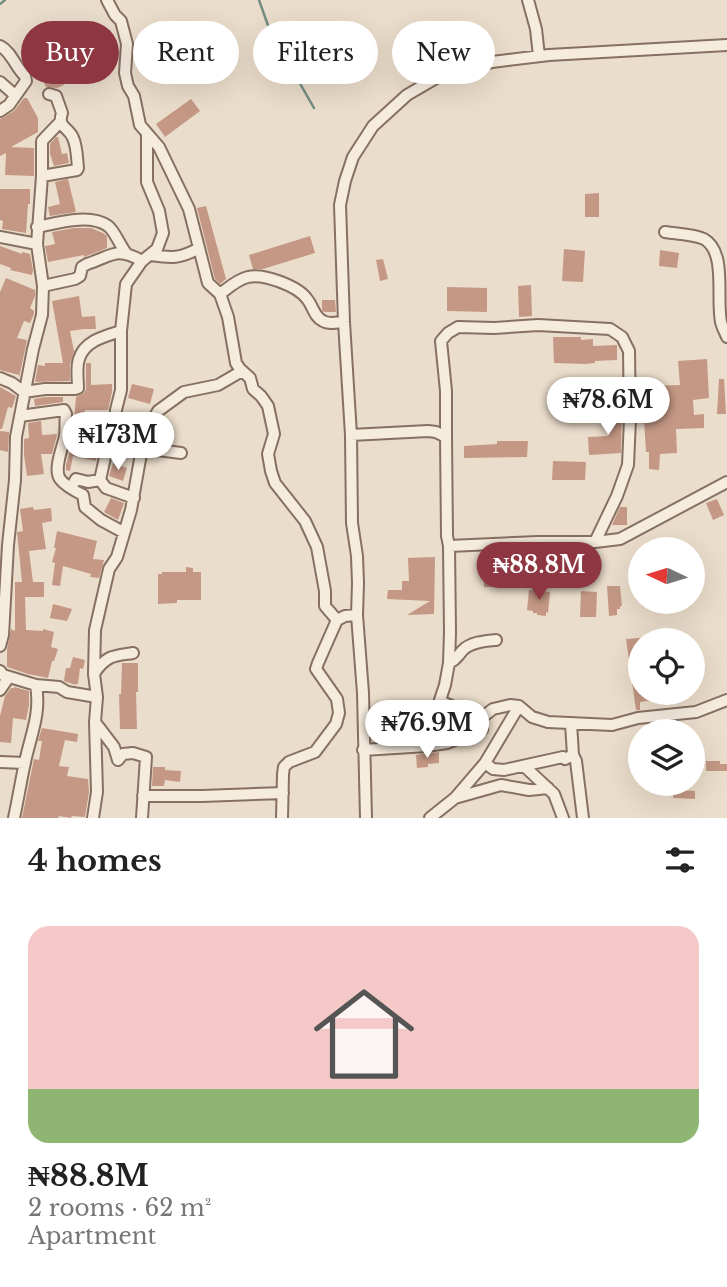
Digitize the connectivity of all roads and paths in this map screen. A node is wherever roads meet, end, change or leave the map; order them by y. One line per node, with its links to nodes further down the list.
1 (107, 0): 11 (street)
2 (528, 0): 5 (street)
3 (727, 45): 5 (street)
4 (0, 46): 8 (street)
5 (539, 56): 22 (street)
6 (0, 82): 8 (street)
7 (49, 94): 10 (street)
8 (15, 95): 9 (street)
9 (0, 111)
10 (61, 121): 12 (street); 12 (street)
11 (147, 133): 17 (street); 19 (street)
12 (42, 176): 13 (street)
13 (37, 227): 16 (street); 18 (street)
14 (665, 232): 24 (street)
15 (0, 237): 16 (street)
16 (37, 244): 20 (street)
17 (199, 248): 19 (street); 21 (street)
18 (126, 253): 19 (street); 20 (street)
19 (146, 258): 23 (street)
20 (43, 286): 27 (street)
21 (220, 294): 22 (street); 25 (street)
22 (344, 322): 29 (street)
23 (121, 331): 27 (street); 33 (street)
24 (727, 337)
25 (242, 371): 31 (street); 42 (street)
26 (0, 378): 27 (street)
27 (24, 392): 28 (street)
28 (20, 416): 35 (street); 40 (street)
29 (351, 435): 30 (street); 41 (street)
30 (446, 438): 38 (street); 39 (street)
31 (142, 448): 32 (street); 36 (street)
32 (181, 453)
33 (100, 480): 35 (street); 36 (street)
34 (727, 482): 38 (street)
35 (71, 488): 37 (street)
36 (134, 498): 37 (street)
37 (123, 532): 48 (street)
38 (595, 542): 39 (street)
39 (449, 546): 46 (street)
40 (3, 611): 44 (street)
41 (357, 615): 42 (street); 59 (street)
42 (337, 620): 67 (street)
43 (496, 640): 46 (street)
44 (0, 646)
45 (134, 653): 48 (street)
46 (449, 663): 53 (street)
47 (5, 674): 49 (street); 50 (street)
48 (94, 674): 51 (street)
49 (36, 685): 51 (street); 62 (street)
50 (0, 690)
51 (97, 696): 56 (street)
52 (727, 700): 57 (street)
53 (440, 701): 55 (street); 58 (street)
54 (519, 706): 55 (street); 57 (street); 63 (street)
55 (480, 719): 58 (street)
56 (95, 722): 68 (street); 71 (street)
57 (571, 723): 60 (street)
58 (447, 743): 59 (street)
59 (363, 750): 74 (street)
60 (573, 755): 64 (street); 77 (street)
61 (0, 762): 62 (street)
62 (25, 763): 70 (street)
63 (485, 763): 64 (street); 69 (street)
64 (522, 767): 65 (street); 66 (street)
65 (548, 788): 66 (street); 76 (street)
66 (529, 790): 69 (street)
67 (283, 793): 68 (street); 73 (street)
68 (143, 796): 72 (street)
69 (455, 798): 75 (street)
70 (14, 818)
71 (93, 818)
72 (142, 818)
73 (282, 818)
74 (366, 818)
75 (430, 818)
76 (563, 818)
77 (583, 818)

